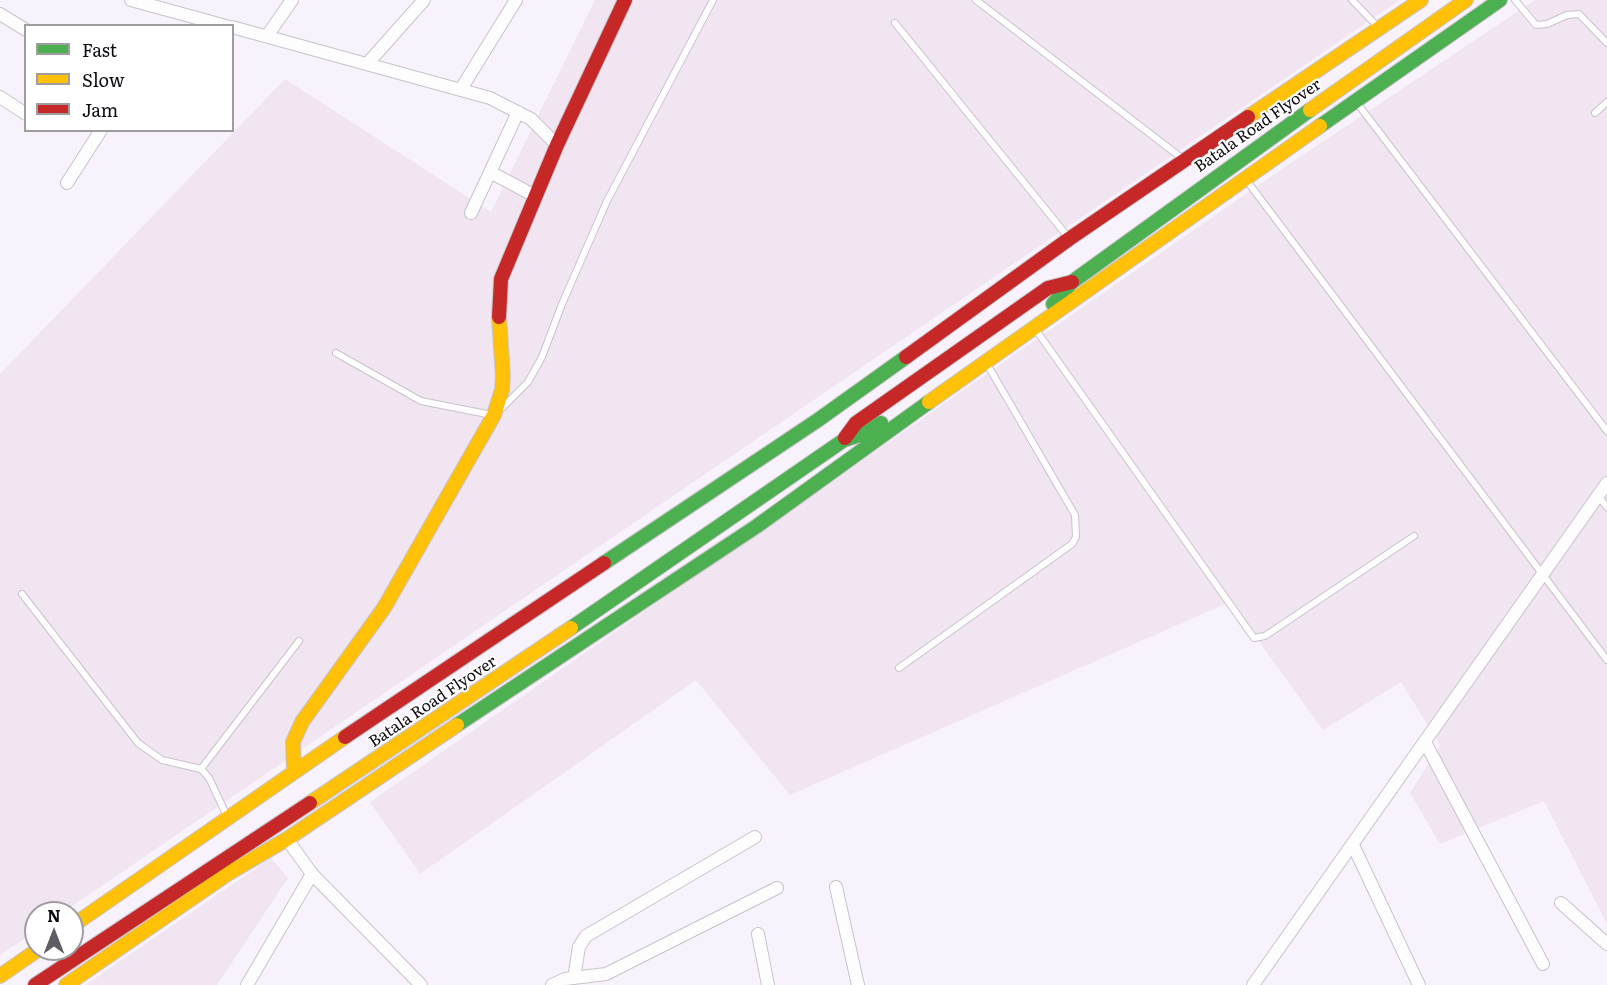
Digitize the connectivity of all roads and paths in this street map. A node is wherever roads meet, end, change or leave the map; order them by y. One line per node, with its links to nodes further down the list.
1 (131, 0): 13 (street)
2 (292, 0): 21 (street)
3 (424, 0): 23 (street)
4 (516, 0): 24 (street)
5 (625, 0): 32 (main road)
6 (713, 0): 43 (lane)
7 (976, 0): 33 (lane)
8 (1352, 0): 19 (lane)
9 (1421, 0): 19 (main road)
10 (1466, 0): 73 (main road, Batala Road Flyover)
11 (1500, 0): 26 (main road)
12 (1515, 0): 22 (lane)
13 (157, 4): 15 (street)
14 (0, 14): 20 (street)
15 (188, 21): 17 (street)
16 (895, 23): 39 (lane)
17 (211, 24)
18 (234, 28): 21 (street)
19 (1379, 28): 33 (main road)
20 (24, 29)
21 (267, 36): 23 (street)
22 (1607, 43)
23 (368, 63): 24 (street)
24 (461, 88): 28 (street)
25 (0, 97): 29 (street)
26 (1355, 100): 35 (main road); 44 (lane)
27 (1607, 102): 30 (lane)
28 (518, 112): 32 (street); 34 (street)
29 (24, 113)
30 (1595, 113)
31 (100, 132): 36 (street)
32 (557, 145): 37 (main road)
33 (1186, 161): 39 (main road)
34 (490, 172): 37 (street); 38 (street)
35 (1245, 178): 40 (main road); 49 (lane)
36 (67, 183)
37 (535, 196): 43 (main road)
38 (471, 213)
39 (1070, 239): 56 (main road)
40 (1034, 327): 42 (main road); 48 (lane)
41 (336, 353): 43 (lane)
42 (985, 361): 53 (lane); 59 (main road)
43 (494, 415): 56 (main road)
44 (1607, 431)
45 (1607, 483): 46 (street)
46 (1598, 495): 47 (lane); 49 (street)
47 (1607, 507)
48 (1414, 536)
49 (1541, 573): 52 (lane); 54 (street)
50 (22, 594): 55 (lane)
51 (299, 641): 55 (lane)
52 (1607, 660)
53 (898, 668)
54 (1425, 742): 60 (street); 69 (street)
55 (201, 769): 57 (lane)
56 (294, 771): 57 (main road)
57 (228, 817): 65 (main road)
58 (755, 837): 71 (street)
59 (287, 839): 61 (street); 74 (main road)
60 (1353, 845): 72 (street); 80 (street)
61 (312, 874): 75 (street); 76 (street)
62 (836, 887): 79 (street)
63 (777, 888): 71 (street)
64 (1560, 903): 67 (street)
65 (84, 918)
66 (758, 934): 78 (street)
67 (1607, 944)
68 (24, 959): 70 (main road)
69 (1542, 964)
70 (0, 976)
71 (574, 978): 77 (street)
72 (1257, 983)
73 (35, 985)
74 (66, 985)
75 (247, 985)
76 (421, 985)
77 (552, 985)
78 (768, 985)
79 (858, 985)
80 (1419, 985)

